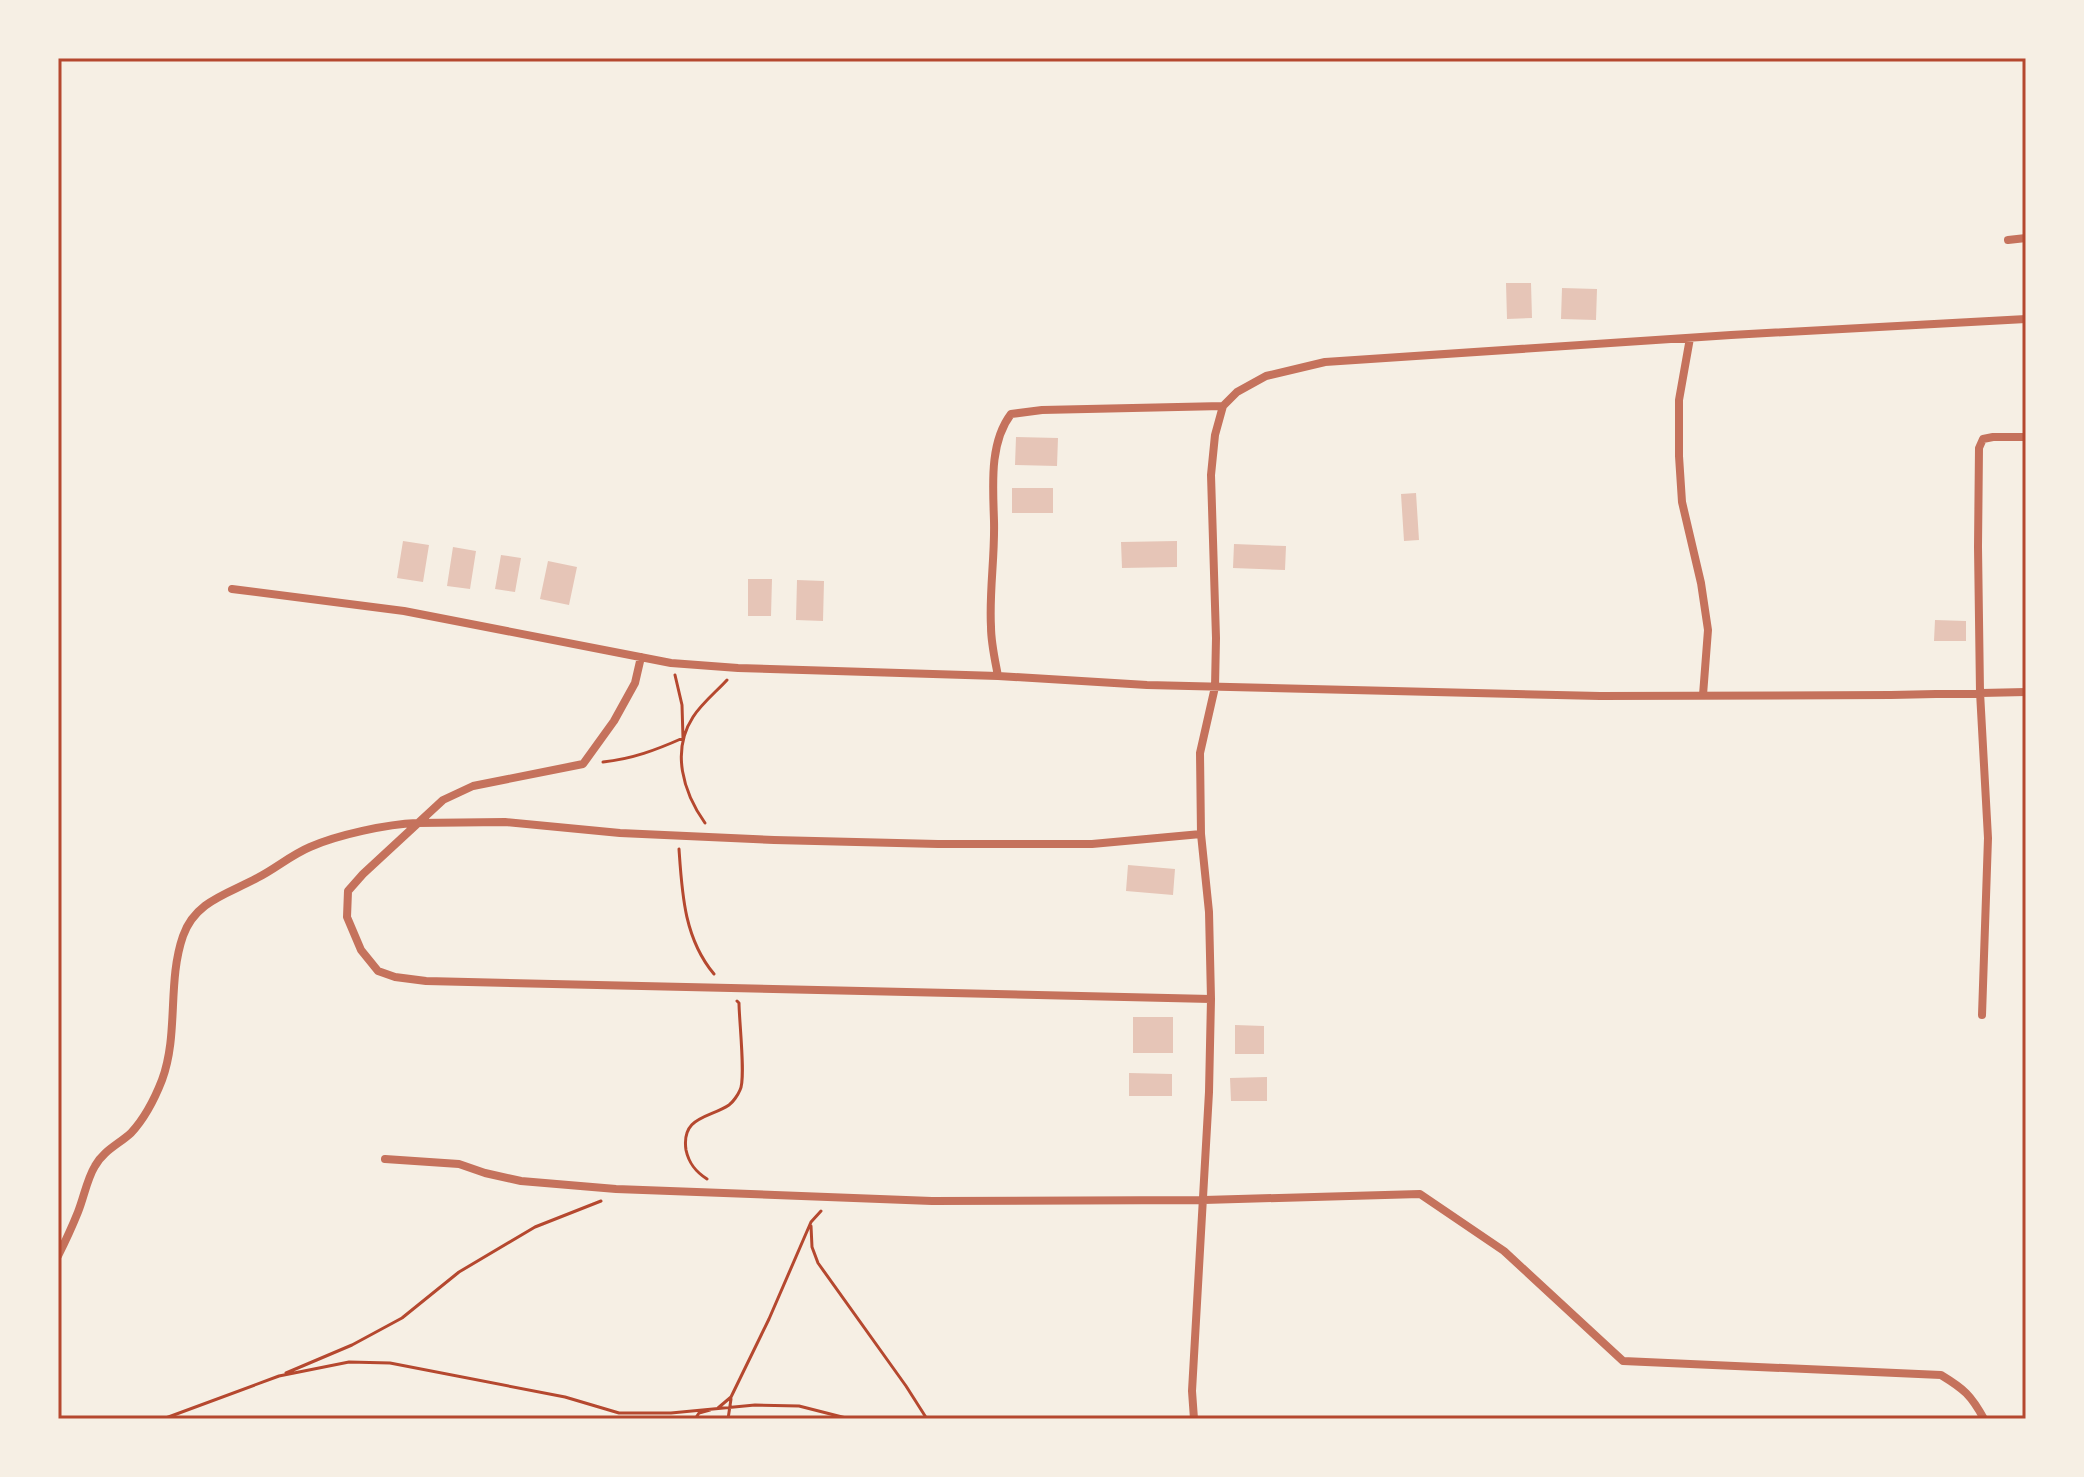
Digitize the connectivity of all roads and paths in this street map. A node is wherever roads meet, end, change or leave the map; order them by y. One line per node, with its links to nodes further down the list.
1 (2026, 238): 2 (street)
2 (2008, 240)
3 (2026, 319): 4 (street)
4 (1690, 338): 5 (street); 15 (street)
5 (1223, 406): 11 (street); 12 (street)
6 (2026, 437): 13 (street)
7 (232, 589): 8 (street)
8 (641, 657): 9 (street); 17 (street)
9 (671, 663): 10 (street); 16 (path)
10 (738, 668): 11 (street); 16 (path)
11 (998, 676): 12 (street)
12 (1215, 687): 15 (street); 19 (street)
13 (1980, 692): 14 (street); 15 (street); 24 (street)
14 (2026, 692)
15 (1703, 695)
16 (683, 738): 17 (path); 21 (path)
17 (583, 764): 18 (street)
18 (417, 823): 20 (street); 22 (street); 31 (street)
19 (1201, 834): 21 (street); 23 (street)
20 (678, 836): 21 (street); 22 (path)
21 (723, 838)
22 (726, 988): 23 (street); 26 (path)
23 (1211, 999): 29 (street)
24 (1982, 1015)
25 (385, 1159): 26 (street)
26 (727, 1193): 27 (street)
27 (835, 1197): 29 (street); 30 (path)
28 (603, 1200): 32 (path)
29 (1204, 1200): 41 (street); 42 (street)
30 (811, 1222): 33 (path); 40 (path)
31 (58, 1256)
32 (279, 1376): 34 (path); 36 (path)
33 (731, 1397): 34 (path); 35 (path)
34 (717, 1408): 35 (path); 37 (path)
35 (729, 1408): 38 (path); 39 (path)
36 (163, 1419)
37 (695, 1419)
38 (728, 1419)
39 (850, 1419)
40 (927, 1419)
41 (1194, 1419)
42 (1984, 1419)

